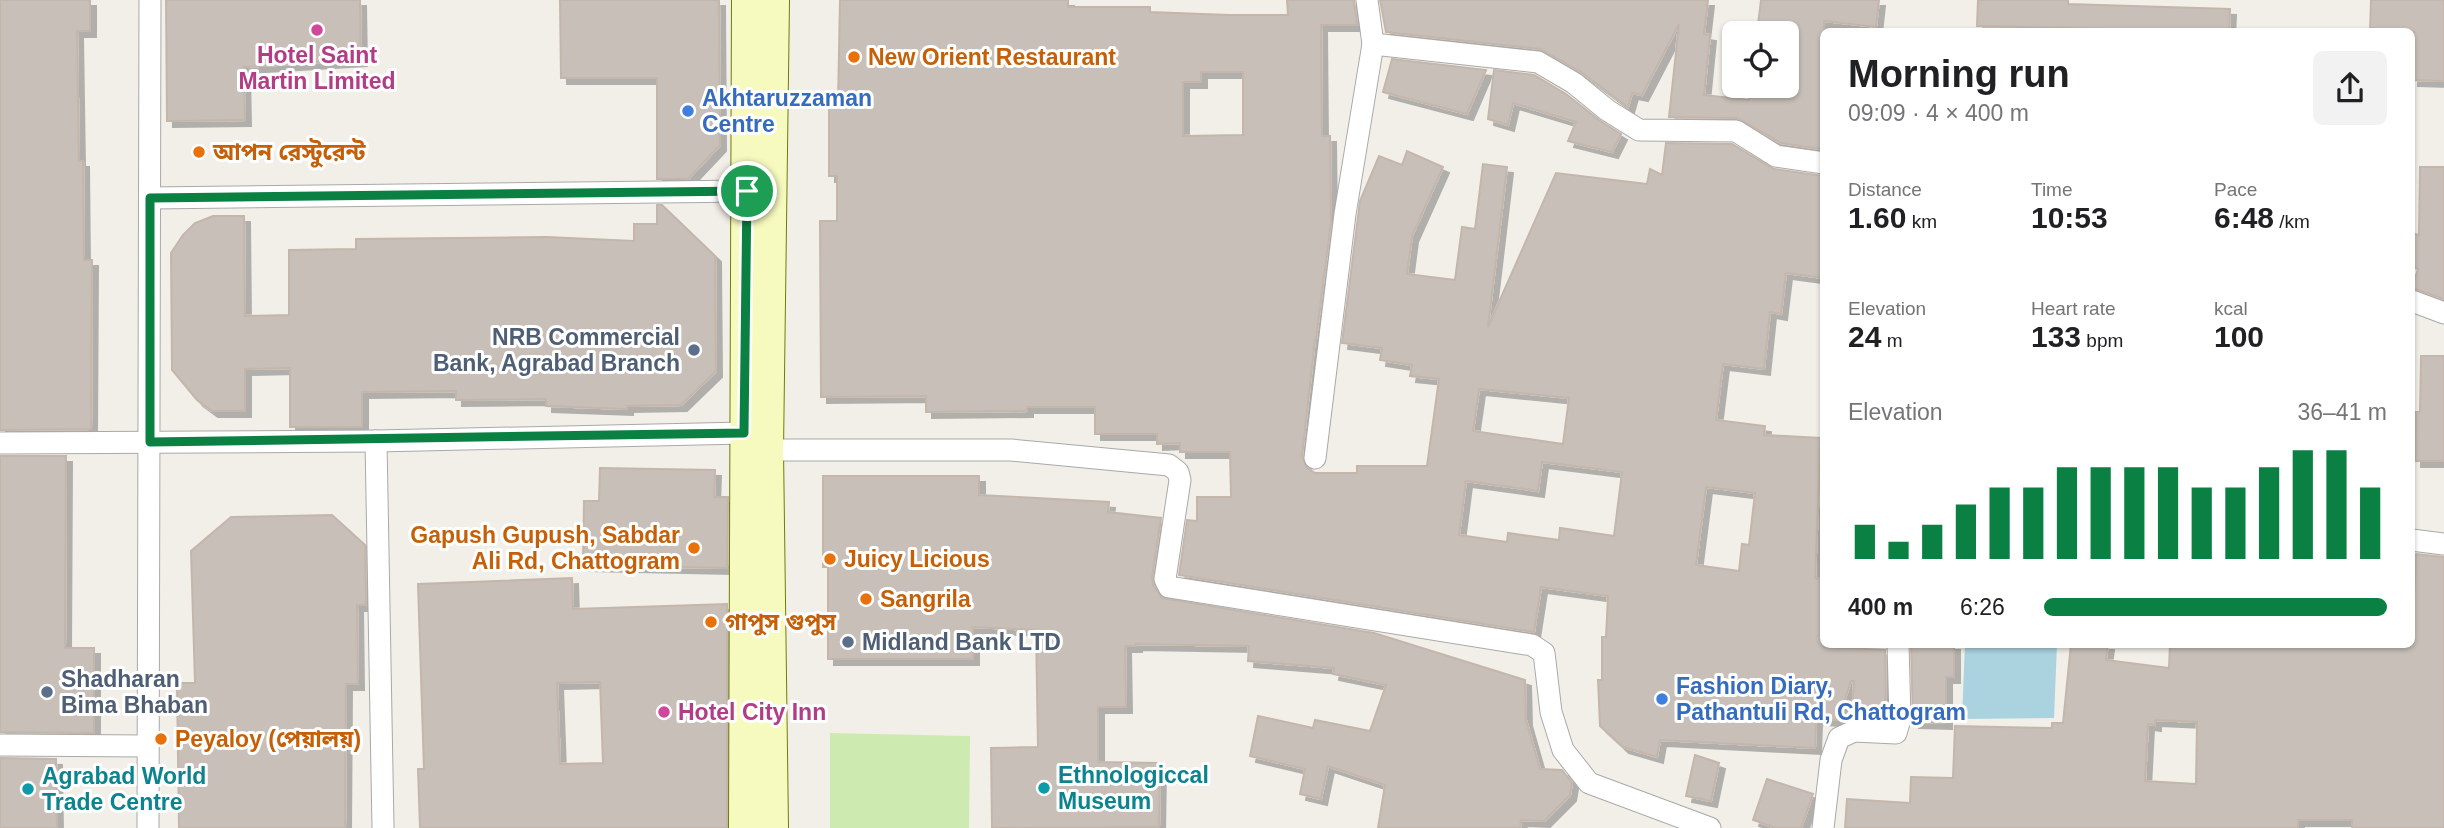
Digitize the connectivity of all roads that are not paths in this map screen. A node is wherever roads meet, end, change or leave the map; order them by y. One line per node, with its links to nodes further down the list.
1 (150, 0): 8 (street)
2 (747, 0): 7 (street)
3 (775, 0): 13 (street)
4 (1367, 0): 5 (street)
5 (1373, 44): 6 (street); 15 (street)
6 (1820, 162)
7 (747, 191): 8 (street); 13 (street)
8 (150, 198): 12 (street)
9 (2415, 302): 10 (street)
10 (2444, 313)
11 (376, 441): 12 (street); 13 (street); 22 (street)
12 (150, 442): 14 (street); 20 (street)
13 (756, 442): 23 (street); 24 (street); 25 (street)
14 (0, 443)
15 (1315, 458)
16 (2415, 540): 17 (street)
17 (2444, 544)
18 (1898, 648): 26 (street)
19 (0, 745): 20 (street)
20 (148, 746): 21 (street)
21 (148, 828)
22 (383, 828)
23 (744, 828)
24 (774, 828)
25 (1710, 828)
26 (1823, 828)

